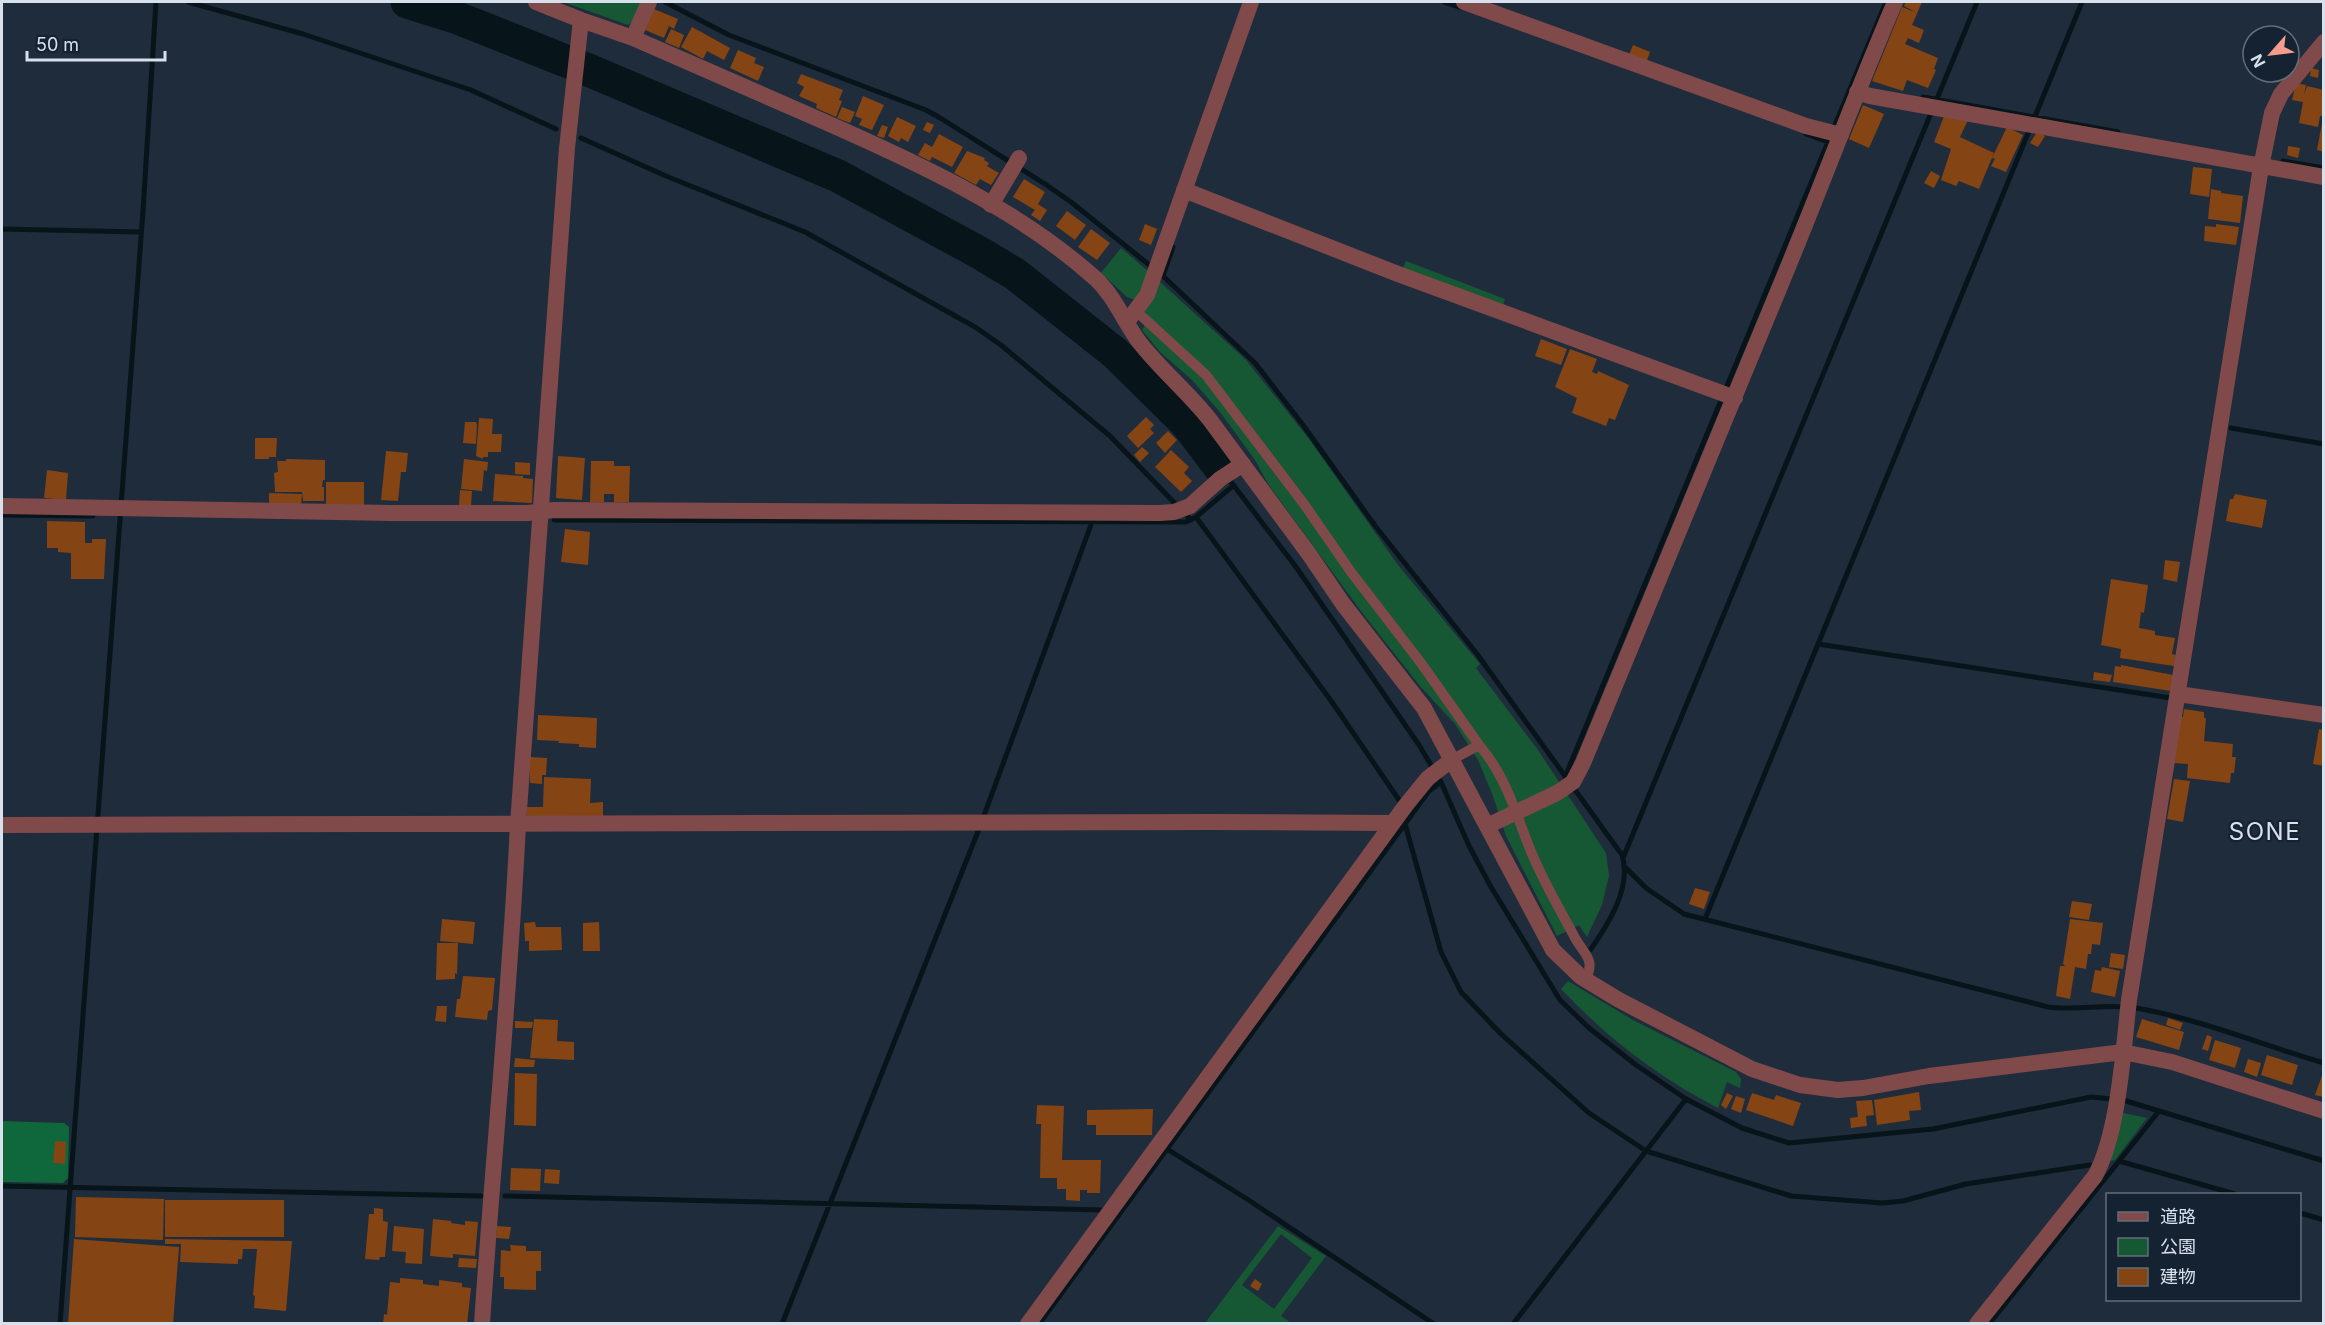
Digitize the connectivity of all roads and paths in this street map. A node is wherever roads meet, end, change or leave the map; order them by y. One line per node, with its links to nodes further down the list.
1 (536, 2): 6 (street)
2 (649, 2): 7 (street)
3 (1251, 2): 14 (street)
4 (1464, 2): 10 (street)
5 (1895, 2): 9 (street)
6 (581, 20): 7 (street); 20 (street)
7 (633, 38): 15 (street)
8 (2324, 42): 11 (street)
9 (1857, 92): 10 (street); 11 (street)
10 (1833, 133): 17 (street)
11 (2262, 160): 13 (street); 21 (street)
12 (1016, 163): 15 (street)
13 (2324, 177)
14 (1189, 192): 16 (street); 17 (street)
15 (991, 205): 16 (street)
16 (1131, 317): 18 (street); 23 (lane)
17 (1727, 396): 25 (street)
18 (1232, 471): 20 (street); 24 (street)
19 (2, 506): 20 (street)
20 (541, 512): 27 (street)
21 (2178, 694): 22 (street); 31 (street)
22 (2324, 716)
23 (1479, 745): 24 (lane); 25 (lane)
24 (1448, 762): 26 (street); 29 (street)
25 (1517, 812): 29 (street); 30 (lane)
26 (1392, 823): 27 (street); 34 (street)
27 (518, 824): 28 (street); 33 (street)
28 (2, 825)
29 (1487, 826): 30 (street)
30 (1585, 980): 31 (street)
31 (2123, 1052): 32 (street); 35 (street)
32 (2324, 1111)
33 (482, 1323)
34 (1028, 1323)
35 (1977, 1323)

